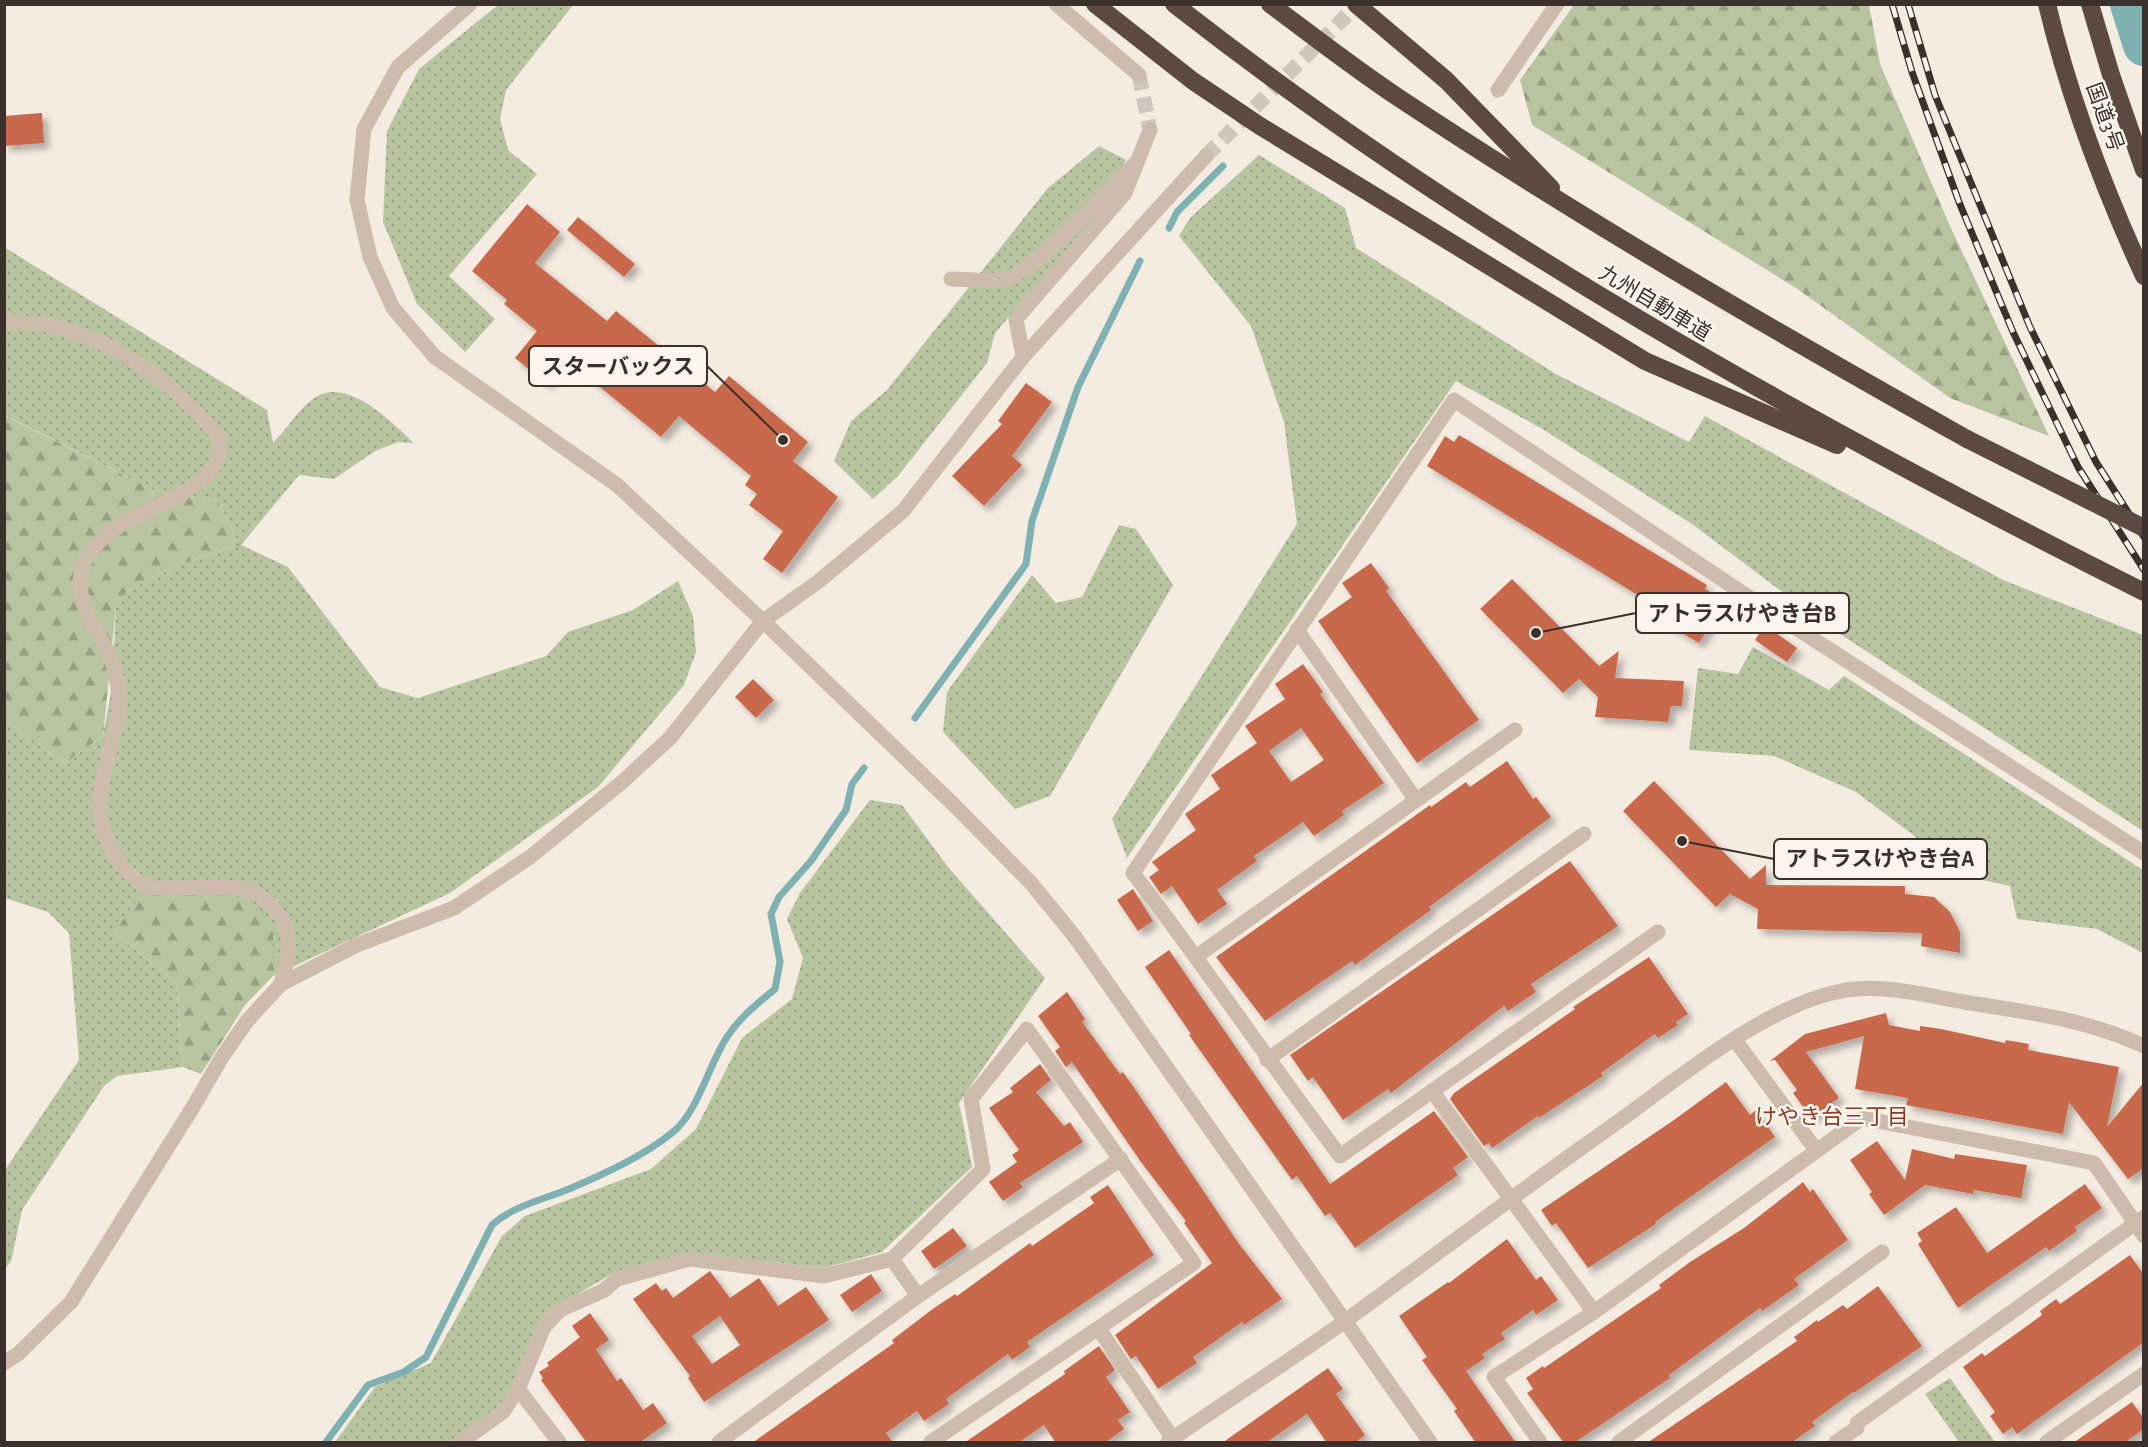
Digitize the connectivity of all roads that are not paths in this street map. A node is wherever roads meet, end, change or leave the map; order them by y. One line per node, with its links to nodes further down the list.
1 (470, 4): 24 (street)
2 (1056, 4): 10 (street)
3 (1095, 4): 21 (highway)
4 (1174, 4): 21 (highway, 九州自動車道)
5 (1270, 4): 16 (highway, 九州自動車道)
6 (1356, 4): 16 (highway)
7 (1557, 4): 11 (street)
8 (2047, 4): 17 (highway, 国道3号)
9 (2090, 4): 15 (highway, 国道3号)
10 (1139, 75)
11 (1498, 90)
12 (1150, 130): 14 (street)
13 (1206, 156): 20 (street)
14 (1139, 159): 18 (street); 20 (street)
15 (2144, 170)
16 (1574, 211): 22 (highway, 九州自動車道, bridge)
17 (2144, 276)
18 (951, 279)
19 (4, 321): 32 (street)
20 (1023, 357): 24 (street)
21 (1943, 492): 23 (highway, 九州自動車道)
22 (2144, 528)
23 (2144, 592)
24 (763, 621): 32 (street); 45 (street)
25 (1297, 630): 27 (street); 29 (street); 31 (street)
26 (1515, 730): 27 (street)
27 (1416, 800): 31 (street)
28 (1584, 834): 35 (street)
29 (2144, 853)
30 (1658, 932): 36 (street)
31 (1197, 956): 35 (street)
32 (281, 984): 47 (street)
33 (1735, 1040): 34 (street); 37 (street); 39 (street)
34 (2144, 1046)
35 (1267, 1060): 36 (street)
36 (1432, 1091): 39 (street)
37 (1816, 1150): 40 (street); 44 (street)
38 (1121, 1159): 42 (street); 43 (street); 46 (street)
39 (1511, 1198): 44 (street); 45 (street)
40 (2140, 1226): 58 (street)
41 (1882, 1252): 57 (street)
42 (892, 1259): 43 (street); 49 (street)
43 (918, 1296): 53 (street)
44 (1594, 1312): 56 (street)
45 (1344, 1322): 50 (street); 55 (street)
46 (1099, 1329): 50 (street); 54 (street)
47 (4, 1363)
48 (2144, 1374): 59 (street)
49 (518, 1389): 51 (street); 52 (street)
50 (1172, 1441)
51 (461, 1443)
52 (559, 1443)
53 (719, 1443)
54 (931, 1443)
55 (1430, 1443)
56 (1540, 1443)
57 (1619, 1443)
58 (1836, 1443)
59 (2047, 1443)

